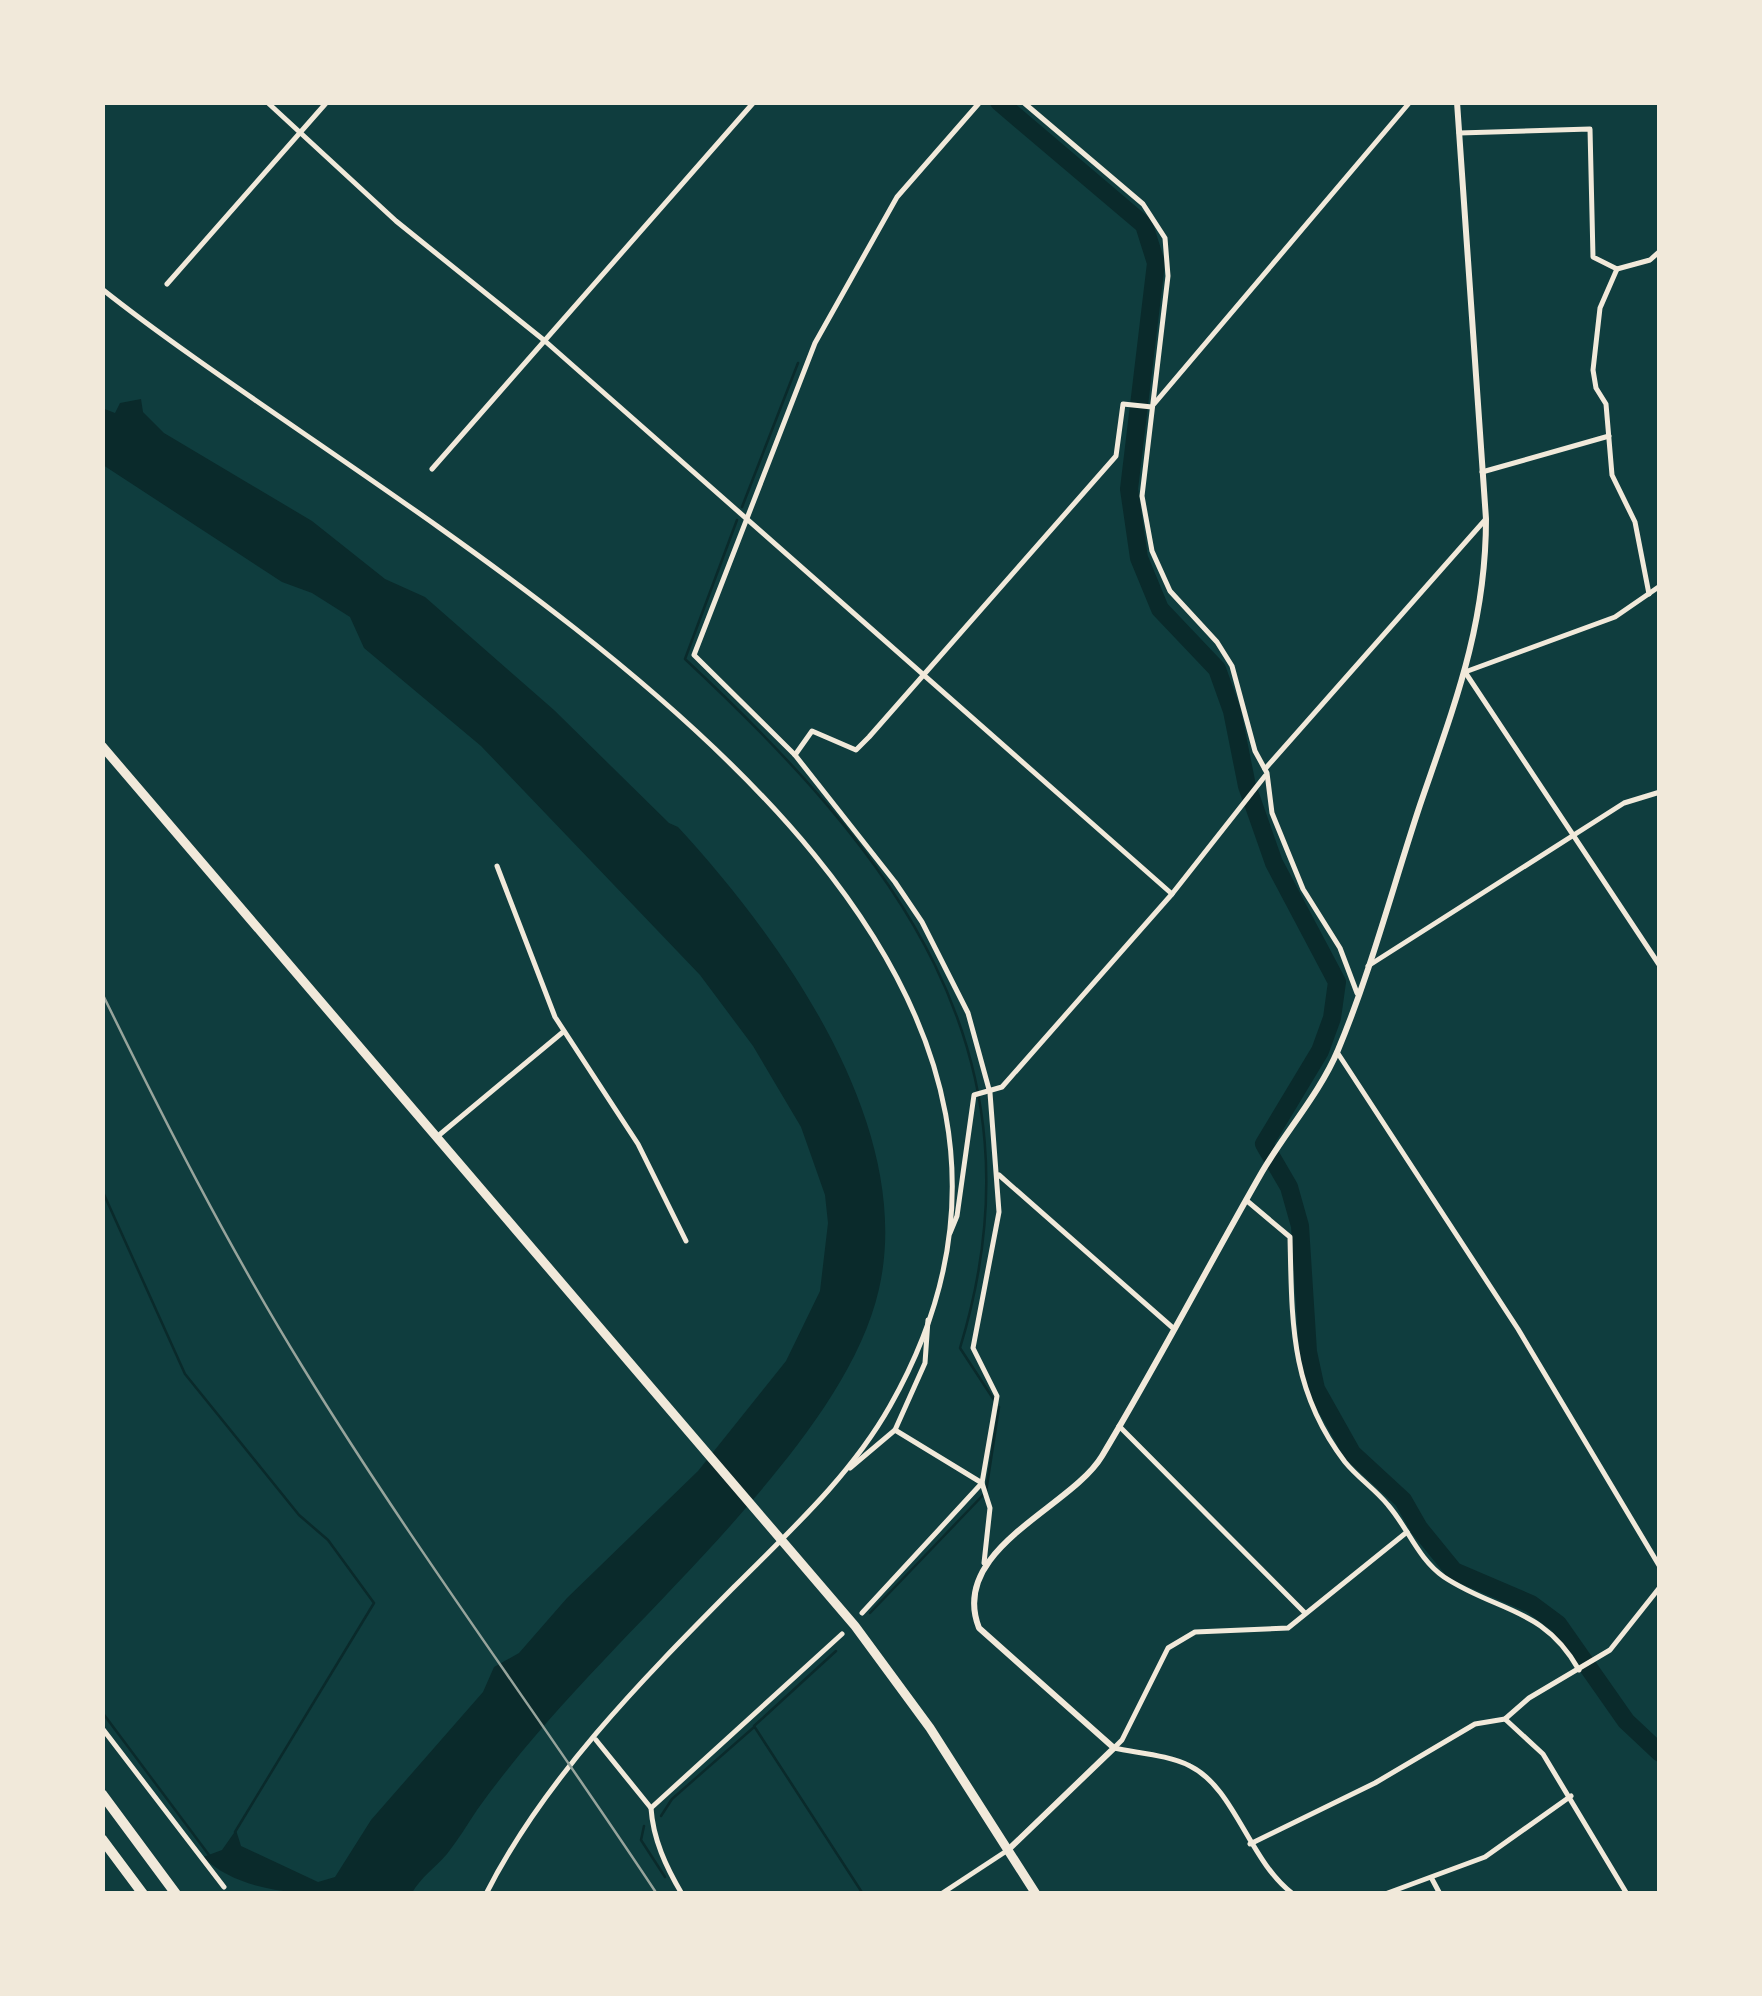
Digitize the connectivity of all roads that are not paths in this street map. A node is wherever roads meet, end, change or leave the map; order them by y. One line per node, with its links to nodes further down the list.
1 (267, 102): 9 (street)
2 (328, 102): 9 (street)
3 (754, 102): 14 (street)
4 (980, 102): 19 (street)
5 (1024, 102): 15 (street)
6 (1410, 102): 15 (street)
7 (1458, 102): 8 (street)
8 (1459, 132): 11 (street); 18 (street)
9 (301, 133): 12 (street); 14 (street)
10 (1660, 250): 11 (street)
11 (1617, 268): 16 (street)
12 (167, 284)
13 (102, 288): 42 (street)
14 (545, 340): 17 (street); 19 (street)
15 (1149, 406): 24 (street); 27 (street)
16 (1610, 436): 18 (street); 22 (street)
17 (432, 469)
18 (1482, 472): 20 (street)
19 (744, 518): 24 (street); 26 (street)
20 (1486, 519): 23 (street); 27 (street)
21 (1660, 586): 22 (street)
22 (1649, 594): 23 (street)
23 (1465, 672): 29 (street); 33 (street)
24 (924, 674): 26 (street); 31 (street)
25 (102, 746): 38 (main road)
26 (795, 755): 37 (street)
27 (1266, 771): 31 (street); 34 (street)
28 (1660, 792): 29 (street)
29 (1574, 836): 32 (street); 33 (street)
30 (497, 866): 35 (street)
31 (1172, 894): 37 (street)
32 (1660, 966)
33 (1366, 967): 34 (street)
34 (1357, 992): 36 (street)
35 (563, 1032): 38 (street); 41 (street)
36 (1338, 1052): 40 (street); 52 (street)
37 (990, 1093): 39 (street); 42 (street)
38 (437, 1137): 50 (main road)
39 (999, 1174): 44 (street); 48 (street)
40 (1246, 1200): 44 (street); 49 (street)
41 (686, 1241)
42 (946, 1243): 43 (street)
43 (928, 1318): 46 (street); 47 (street)
44 (1173, 1328): 45 (street)
45 (1118, 1426): 51 (street); 54 (street)
46 (895, 1430): 47 (street); 48 (street)
47 (843, 1473): 50 (street)
48 (982, 1483): 51 (street); 55 (street)
49 (1407, 1532): 54 (street); 57 (street)
50 (779, 1537): 60 (street); 67 (main road)
51 (984, 1563): 61 (street)
52 (1660, 1567)
53 (1660, 1586): 57 (street)
54 (1304, 1612): 61 (street)
55 (862, 1613)
56 (842, 1634): 64 (street)
57 (1581, 1668): 58 (street)
58 (1505, 1719): 63 (street); 66 (street)
59 (102, 1728): 69 (street)
60 (596, 1739): 64 (street); 72 (street)
61 (1114, 1748): 66 (street); 67 (street)
62 (102, 1794): 71 (highway)
63 (1571, 1796): 68 (street); 79 (street)
64 (651, 1808): 73 (street)
65 (102, 1839): 70 (highway)
66 (1250, 1844): 76 (street)
67 (1008, 1850): 74 (street); 75 (main road)
68 (1432, 1879): 77 (street); 78 (street)
69 (224, 1888)
70 (142, 1894)
71 (176, 1894)
72 (486, 1894)
73 (682, 1894)
74 (941, 1894)
75 (1036, 1894)
76 (1293, 1894)
77 (1385, 1894)
78 (1440, 1894)
79 (1628, 1894)

